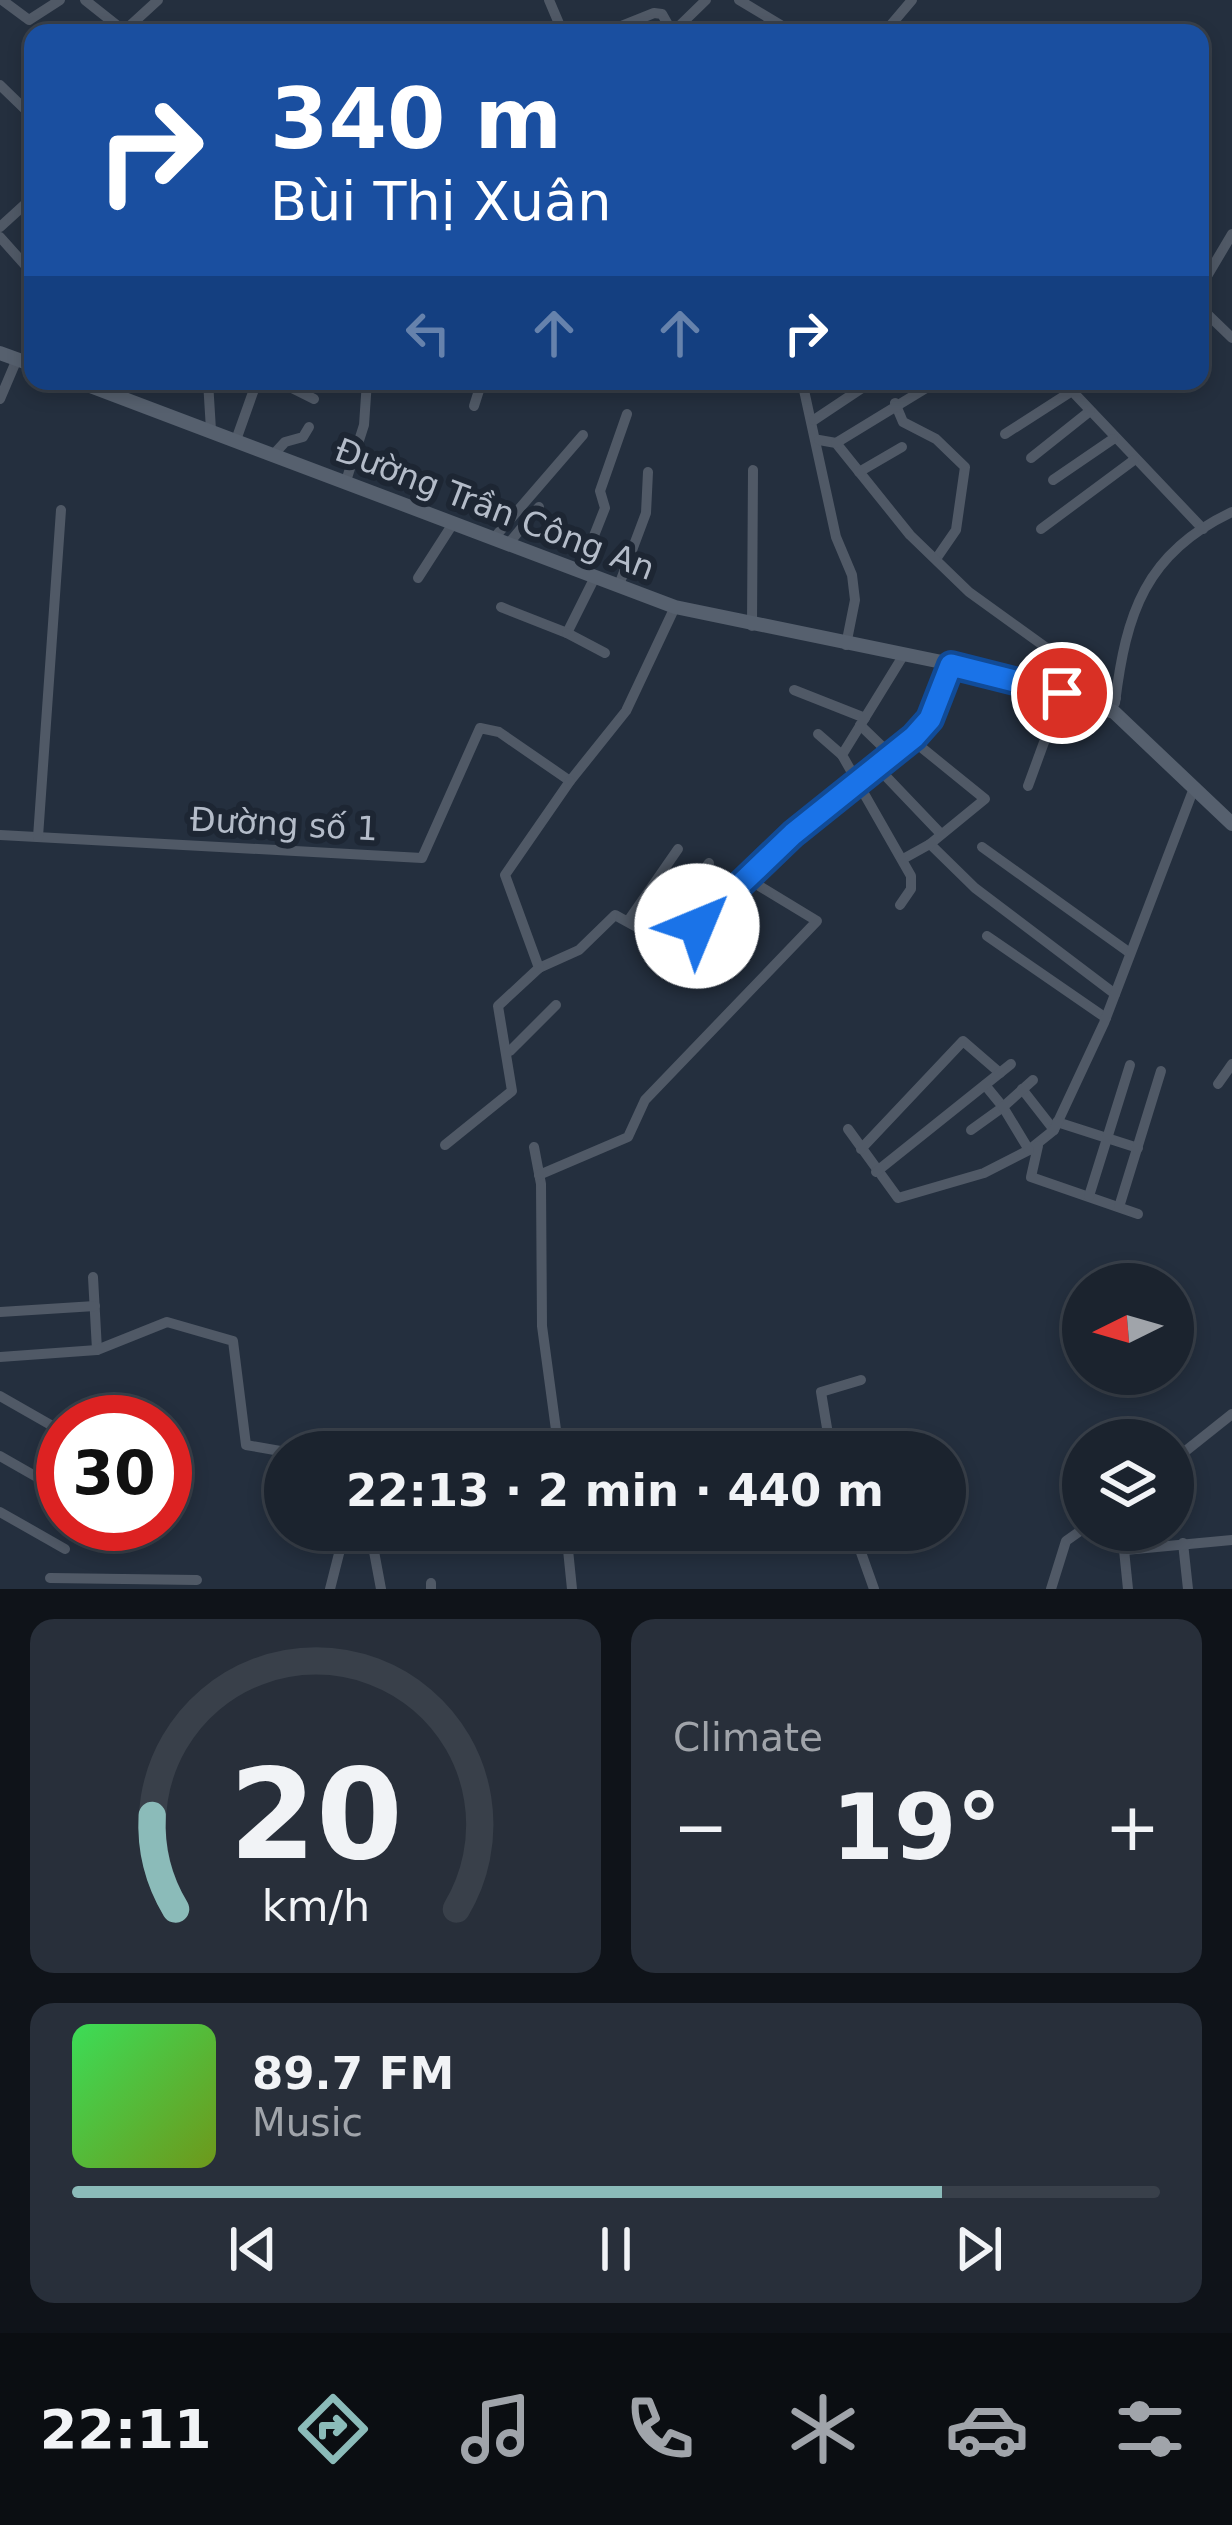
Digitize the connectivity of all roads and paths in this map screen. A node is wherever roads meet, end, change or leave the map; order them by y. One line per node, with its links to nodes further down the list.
1 (2, 0): 2 (street)
2 (60, 0)
3 (85, 0): 8 (street)
4 (158, 0): 9 (street)
5 (706, 0): 12 (street)
6 (739, 0): 13 (street)
7 (912, 0): 14 (street)
8 (114, 24)
9 (132, 24)
10 (626, 24): 11 (street)
11 (666, 24)
12 (678, 24)
13 (779, 24)
14 (892, 24)
15 (0, 85): 17 (street)
16 (24, 102): 17 (street)
17 (20, 105): 18 (street)
18 (24, 109)
19 (24, 205): 20 (street)
20 (0, 227)
21 (1232, 234): 24 (street)
22 (0, 237): 23 (street)
23 (24, 264)
24 (1209, 273)
25 (1209, 316): 26 (street)
26 (1232, 338)
27 (0, 352): 28 (main road)
28 (17, 359): 29 (main road); 39 (street)
29 (24, 362)
30 (102, 390): 47 (main road, Đường Trần Công An)
31 (209, 390): 47 (street)
32 (254, 390): 51 (street)
33 (296, 390): 40 (street)
34 (366, 390): 62 (street)
35 (479, 390): 42 (street)
36 (805, 390): 45 (street)
37 (859, 390): 45 (street)
38 (920, 390): 41 (street)
39 (0, 399)
40 (314, 399)
41 (895, 403): 53 (street); 71 (street)
42 (474, 406)
43 (1090, 411): 49 (street); 50 (street); 56 (street)
44 (627, 414): 72 (street)
45 (814, 420): 52 (street)
46 (309, 427): 55 (street)
47 (211, 430): 51 (main road, Đường Trần Công An)
48 (583, 434): 69 (street)
49 (1005, 434)
50 (1113, 439): 57 (street); 61 (street)
51 (236, 440): 55 (main road, Đường Trần Công An)
52 (819, 440): 53 (street); 79 (street)
53 (836, 443): 60 (street)
54 (902, 448): 60 (street)
55 (274, 454): 62 (main road, Đường Trần Công An)
56 (1031, 458)
57 (1134, 460): 67 (street); 68 (street)
58 (753, 470): 77 (street)
59 (648, 472): 74 (street)
60 (859, 472): 71 (street)
61 (1052, 479)
62 (346, 481): 66 (main road, Đường Trần Công An)
63 (539, 507): 70 (street)
64 (61, 510): 99 (street)
65 (1229, 517): 67 (street)
66 (454, 522): 69 (main road, Đường Trần Công An); 73 (street)
67 (1203, 529): 85 (street)
68 (1041, 530)
69 (494, 538): 70 (main road, Đường Trần Công An)
70 (509, 544): 72 (main road, Đường Trần Công An)
71 (935, 559): 85 (street)
72 (588, 574): 74 (main road, Đường Trần Công An); 78 (street)
73 (418, 578)
74 (619, 586): 76 (main road, Đường Trần Công An)
75 (501, 607): 78 (street)
76 (675, 607): 77 (main road, Đường Trần Công An); 92 (street)
77 (752, 626): 79 (main road, Đường Trần Công An)
78 (567, 633): 80 (street)
79 (846, 645): 81 (main road, Đường Trần Công An)
80 (605, 653)
81 (903, 656): 82 (main road, Đường Trần Công An); 86 (street)
82 (951, 665): 84 (main road, Đường Trần Công An); 88 (street)
83 (794, 690): 86 (street)
84 (1062, 693): 85 (main road, Đường Trần Công An); 94 (street)
85 (1115, 705): 95 (main road)
86 (863, 722): 89 (street); 90 (street)
87 (818, 734): 89 (street)
88 (911, 739): 90 (street); 97 (street)
89 (842, 755): 93 (street)
90 (892, 756): 91 (street)
91 (878, 768): 93 (street); 97 (street)
92 (566, 778): 99 (street, Đường số 1); 113 (street)
93 (860, 779): 103 (street); 105 (street)
94 (1028, 786)
95 (1194, 788): 96 (main road); 111 (street)
96 (1229, 814)
97 (941, 834): 100 (street)
98 (0, 835): 99 (street, Đường số 1)
99 (38, 837)
100 (930, 844): 103 (street); 114 (street)
101 (982, 847): 111 (street)
102 (678, 849): 107 (street)
103 (903, 859): 106 (street)
104 (710, 863): 109 (street)
105 (746, 878): 110 (street); 136 (street)
106 (900, 905)
107 (628, 921): 109 (street); 113 (street)
108 (987, 937): 116 (street)
109 (655, 938): 110 (street)
110 (670, 950): 112 (street)
111 (1130, 952): 114 (street)
112 (688, 966)
113 (539, 968): 117 (street)
114 (1115, 994): 116 (street)
115 (556, 1005): 117 (street)
116 (1106, 1018): 126 (street)
117 (510, 1052): 130 (street)
118 (1232, 1064): 122 (street)
119 (1130, 1065): 129 (street)
120 (1161, 1071): 133 (street)
121 (1033, 1080): 124 (street)
122 (1218, 1084)
123 (985, 1085): 125 (street); 134 (street); 135 (street)
124 (1022, 1089): 125 (street); 126 (street)
125 (1003, 1107): 128 (street); 132 (street)
126 (1055, 1126): 129 (street); 132 (street)
127 (848, 1129): 134 (street)
128 (971, 1130)
129 (1107, 1138): 133 (street); 137 (street)
130 (445, 1145)
131 (534, 1147): 136 (street)
132 (1034, 1147): 135 (street); 137 (street)
133 (1138, 1148): 138 (street)
134 (861, 1149): 135 (street)
135 (876, 1172)
136 (539, 1175): 149 (street)
137 (1089, 1196): 138 (street)
138 (1119, 1207): 139 (street)
139 (1138, 1214)
140 (93, 1277): 141 (street)
141 (94, 1306): 142 (street); 143 (street)
142 (0, 1312)
143 (97, 1350): 144 (street); 152 (street)
144 (0, 1357)
145 (861, 1380): 150 (street)
146 (0, 1396): 148 (street)
147 (1232, 1414): 151 (street)
148 (36, 1417)
149 (556, 1431)
150 (828, 1431)
151 (1194, 1444)
152 (264, 1448)
153 (0, 1456): 154 (street)
154 (36, 1477)
155 (0, 1512): 156 (street)
156 (36, 1532)
157 (1232, 1540): 158 (street)
158 (1194, 1543)
159 (340, 1551): 168 (street)
160 (374, 1551): 169 (street)
161 (568, 1551): 170 (street)
162 (860, 1551): 171 (street)
163 (1063, 1551): 172 (street)
164 (1125, 1551): 173 (street)
165 (1185, 1551): 174 (street)
166 (50, 1579): 167 (street)
167 (197, 1580)
168 (330, 1589)
169 (381, 1589)
170 (572, 1589)
171 (874, 1589)
172 (1051, 1589)
173 (1128, 1589)
174 (1188, 1589)

